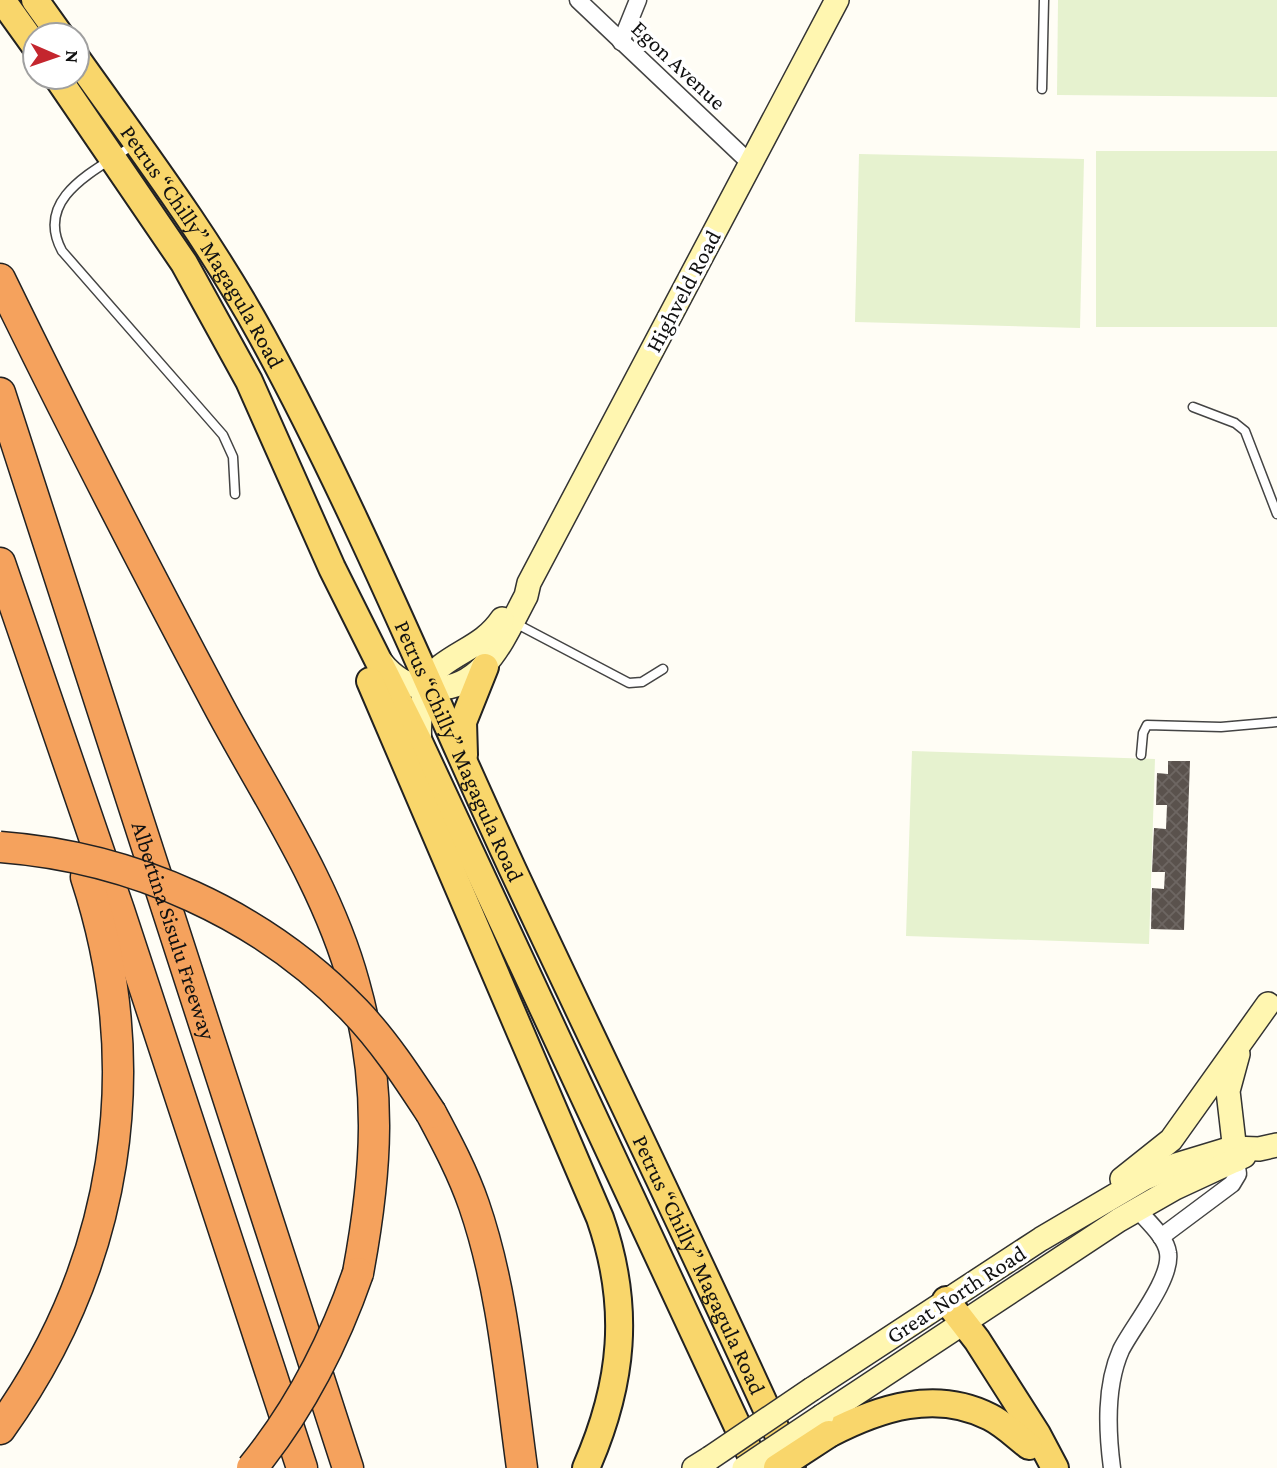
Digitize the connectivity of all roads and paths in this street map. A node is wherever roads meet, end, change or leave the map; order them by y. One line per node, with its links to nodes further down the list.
1 (2, 0): 8 (main road)
2 (35, 0): 7 (main road)
3 (578, 0): 9 (street, Egon Avenue)
4 (638, 0): 9 (street)
5 (836, 0): 15 (main road, Highveld Road)
6 (1044, 0): 11 (lane)
7 (50, 21)
8 (21, 26)
9 (621, 42): 15 (street, Egon Avenue)
10 (91, 79): 13 (main road, Petrus “Chilly” Magagula Road)
11 (1042, 89)
12 (67, 91): 14 (main road, Petrus “Chilly” Magagula Road)
13 (136, 143): 14 (lane); 29 (main road, Petrus “Chilly” Magagula Road)
14 (114, 158): 19 (lane); 22 (main road, Petrus “Chilly” Magagula Road)
15 (750, 163): 23 (main road, Highveld Road)
16 (0, 279): 49 (highway, bridge)
17 (0, 393): 51 (highway, Albertina Sisulu Freeway)
18 (1193, 407): 20 (lane)
19 (235, 494)
20 (1277, 514)
21 (0, 563): 25 (highway, Albertina Sisulu Freeway)
22 (332, 568): 26 (main road, Petrus “Chilly” Magagula Road); 52 (main road)
23 (529, 583): 24 (main road, Highveld Road); 29 (main road, Highveld Road)
24 (512, 622): 27 (main road, Highveld Road); 28 (lane)
25 (29, 651): 45 (highway); 50 (highway, Albertina Sisulu Freeway)
26 (375, 655): 29 (main road, Highveld Road); 31 (main road, Petrus “Chilly” Magagula Road)
27 (485, 667): 29 (main road, Highveld Road); 33 (main road)
28 (663, 669)
29 (429, 688): 31 (main road, Highveld Road); 33 (main road, Petrus “Chilly” Magagula Road)
30 (1277, 722): 32 (lane)
31 (420, 744): 54 (main road, Petrus “Chilly” Magagula Road)
32 (1141, 755)
33 (467, 771): 43 (main road, Petrus “Chilly” Magagula Road)
34 (0, 847): 46 (highway, bridge)
35 (1273, 997): 37 (main road); 39 (main road)
36 (1268, 1147): 37 (main road)
37 (1234, 1154): 38 (main road, Great North Road); 39 (main road, Great North Road); 40 (street)
38 (1137, 1209): 40 (street); 42 (main road, Great North Road)
39 (1087, 1211): 41 (main road, Great North Road)
40 (1161, 1237): 59 (street)
41 (940, 1305): 42 (main road); 48 (main road, Great North Road, bridge)
42 (957, 1327): 44 (main road, Great North Road); 47 (main road); 58 (main road)
43 (762, 1399): 56 (main road, Petrus “Chilly” Magagula Road); 57 (main road)
44 (825, 1425): 47 (main road); 53 (main road, Great North Road, bridge); 55 (main road, bridge)
45 (0, 1429)
46 (521, 1457)
47 (1033, 1457)
48 (702, 1463)
49 (253, 1468)
50 (302, 1468)
51 (348, 1468)
52 (586, 1468)
53 (744, 1468)
54 (757, 1468)
55 (777, 1468)
56 (793, 1468)
57 (802, 1468)
58 (1055, 1468)
59 (1112, 1468)

